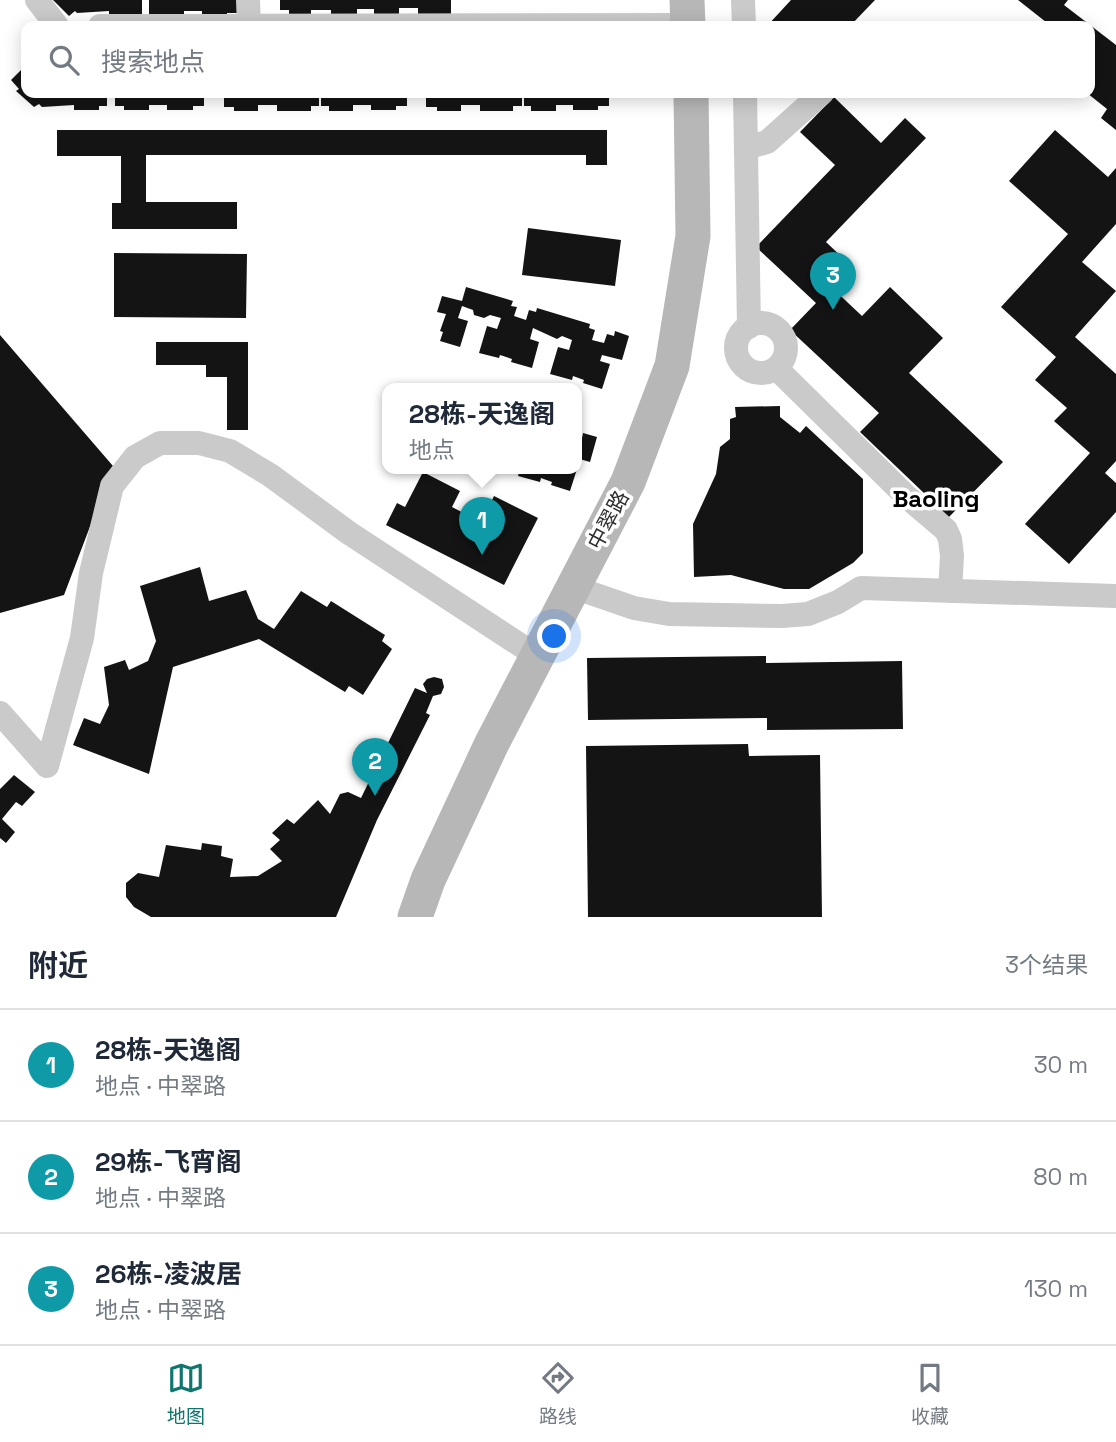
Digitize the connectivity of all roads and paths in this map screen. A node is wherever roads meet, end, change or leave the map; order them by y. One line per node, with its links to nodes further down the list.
1 (37, 0): 5 (street)
2 (248, 0): 6 (street)
3 (743, 0): 8 (street)
4 (688, 17): 7 (street)
5 (53, 21)
6 (249, 21)
7 (493, 21)
8 (744, 21)
9 (691, 98): 15 (main road, 中翠路)
10 (745, 98): 12 (street)
11 (816, 98): 12 (street)
12 (746, 148): 13 (street)
13 (749, 327): 14 (street); 14 (street)
14 (776, 368): 16 (street)
15 (573, 587): 16 (street); 18 (main road, 中翠路)
16 (950, 591): 17 (street)
17 (1116, 596)
18 (537, 656): 19 (street); 20 (main road, 中翠路)
19 (0, 713)
20 (415, 917)

